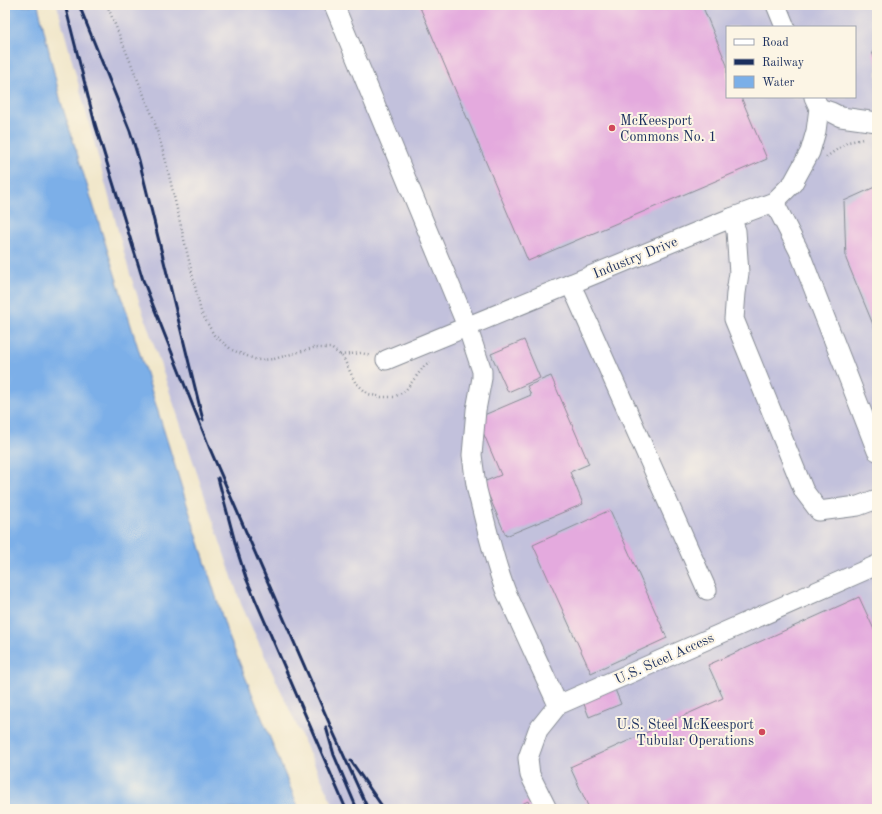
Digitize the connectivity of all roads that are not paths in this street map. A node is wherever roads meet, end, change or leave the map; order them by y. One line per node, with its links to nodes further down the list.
1 (334, 5): 9 (street)
2 (776, 5): 3 (street)
3 (785, 26)
4 (816, 103): 5 (street); 6 (street, Industry Drive)
5 (877, 122)
6 (774, 202): 7 (street, Industry Drive); 11 (street)
7 (730, 218): 8 (street, Industry Drive); 12 (street)
8 (570, 284): 9 (street, Industry Drive); 14 (street)
9 (467, 326): 10 (street, Industry Drive); 15 (street)
10 (386, 360)
11 (877, 451)
12 (877, 499)
13 (877, 565): 15 (street, U.S. Steel Access)
14 (707, 590)
15 (558, 705): 16 (street, U.S. Steel Access)
16 (547, 809)

